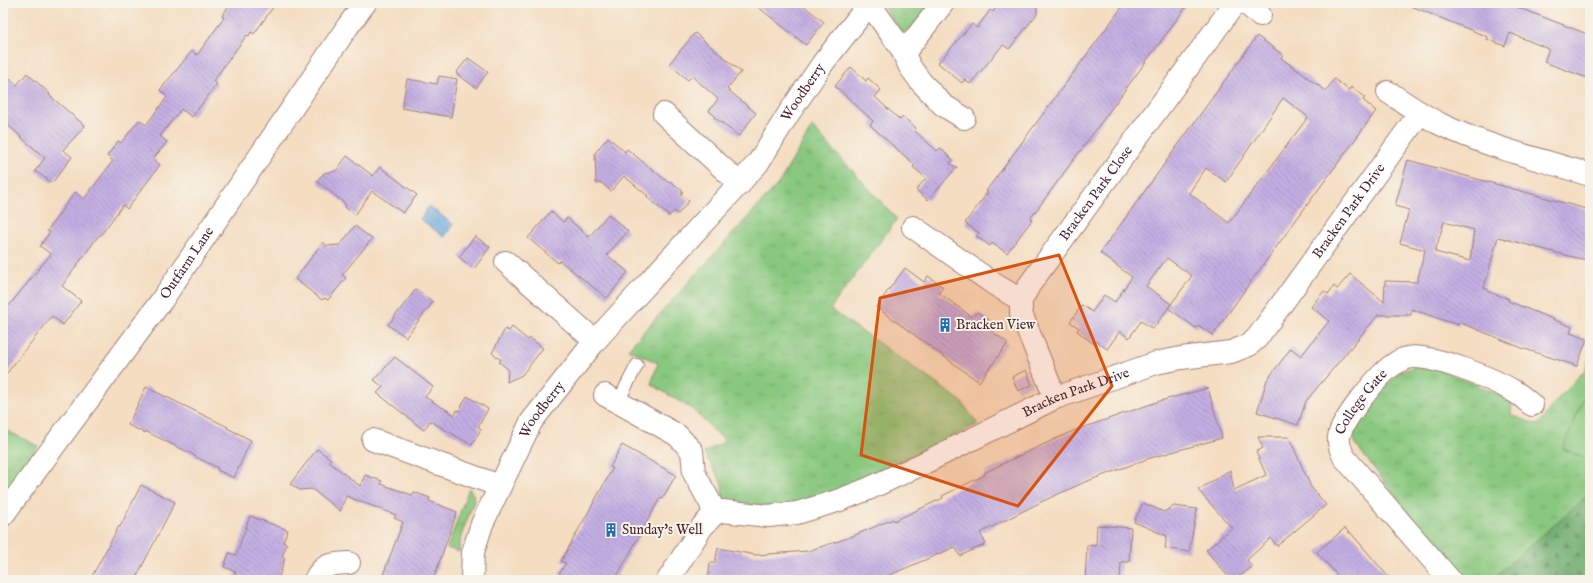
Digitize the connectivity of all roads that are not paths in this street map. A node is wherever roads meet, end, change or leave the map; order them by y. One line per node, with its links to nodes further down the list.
1 (870, 3): 5 (street, Woodberry); 11 (street, Woodberry)
2 (943, 3): 5 (street)
3 (1235, 3): 14 (street, Bracken Park Close)
4 (363, 4): 23 (street, Outfarm Lane)
5 (904, 53): 9 (street, Woodberry)
6 (1388, 92): 7 (street)
7 (1420, 113): 10 (street); 18 (street, Bracken Park Drive)
8 (664, 114): 11 (street)
9 (964, 118)
10 (1590, 175)
11 (740, 184): 15 (street, Woodberry)
12 (914, 227): 14 (street)
13 (506, 262): 15 (street)
14 (1021, 300): 18 (street)
15 (595, 341): 21 (street, Woodberry)
16 (637, 365): 17 (lane)
17 (612, 398): 22 (street)
18 (1056, 398): 22 (street, Bracken Park Drive)
19 (1532, 405): 28 (street, College Gate)
20 (373, 440): 21 (street)
21 (500, 486): 26 (street, Woodberry)
22 (714, 514): 27 (street)
23 (3, 515)
24 (349, 563): 25 (street)
25 (315, 580)
26 (472, 580)
27 (668, 580)
28 (1450, 580)

